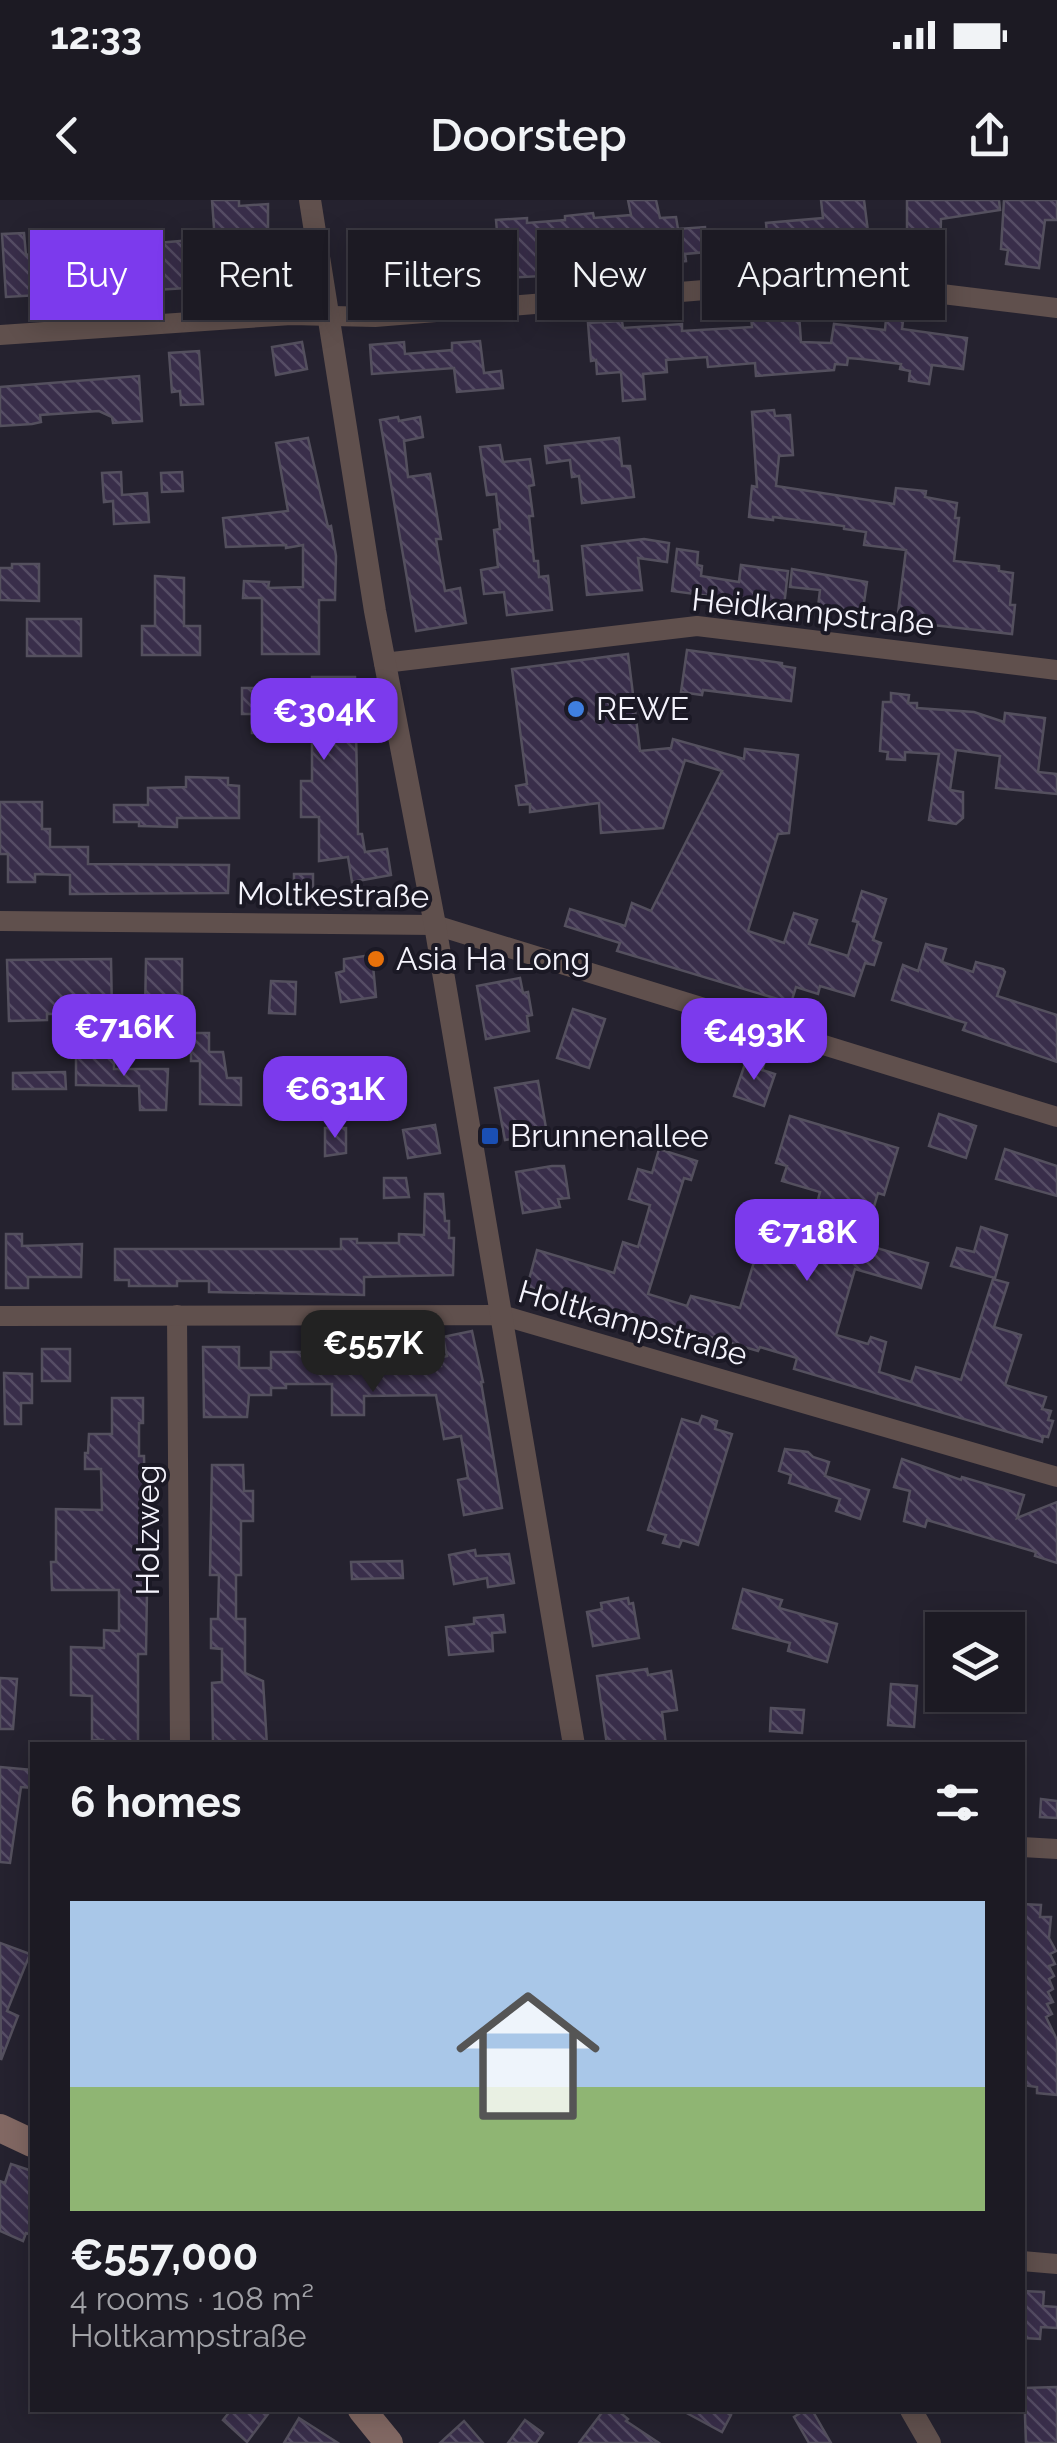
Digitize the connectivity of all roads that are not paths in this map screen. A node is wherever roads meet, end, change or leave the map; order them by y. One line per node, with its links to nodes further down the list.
1 (310, 200): 2 (street)
2 (314, 230)
3 (1057, 308): 4 (street)
4 (328, 316)
5 (218, 320): 7 (street)
6 (327, 320): 8 (street)
7 (0, 335)
8 (384, 663): 9 (street, Heidkampstraße); 11 (street)
9 (1057, 670)
10 (0, 921): 11 (street, Moltkestraße)
11 (435, 925): 12 (street, Moltkestraße); 14 (street)
12 (1057, 1117)
13 (176, 1315): 14 (street, Holtkampstraße); 15 (street, Holtkampstraße); 17 (street, Holzweg)
14 (501, 1315): 16 (street, Holtkampstraße); 18 (street)
15 (0, 1316)
16 (1057, 1477)
17 (180, 1742)
18 (573, 1742)
19 (1025, 1847): 20 (street)
20 (1057, 1849)
21 (0, 2128): 22 (main road)
22 (30, 2141)
23 (1025, 2261): 24 (street)
24 (1057, 2264)
25 (364, 2412): 27 (main road)
26 (911, 2412): 28 (street)
27 (390, 2443)
28 (930, 2443)

